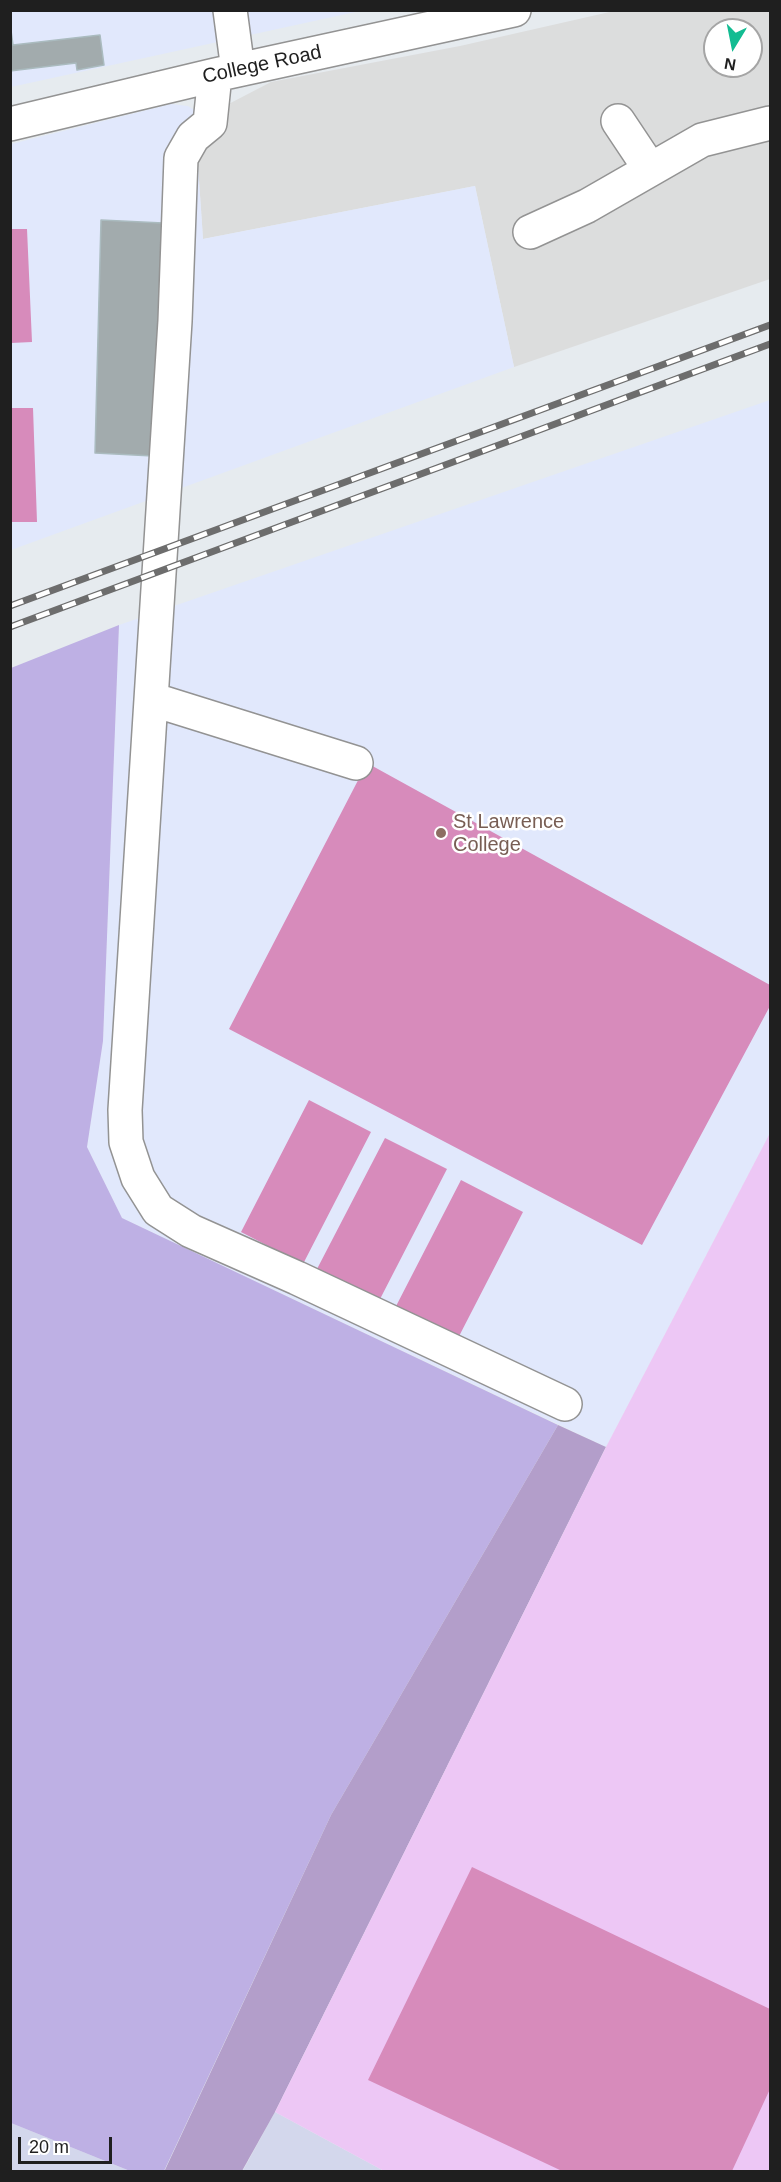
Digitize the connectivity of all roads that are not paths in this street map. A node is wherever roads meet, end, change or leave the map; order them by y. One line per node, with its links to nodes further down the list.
1 (230, 10): 3 (street)
2 (514, 10): 3 (street, College Road)
3 (227, 72): 6 (street, College Road); 9 (street)
4 (618, 121): 7 (street)
5 (771, 123): 7 (street)
6 (10, 124)
7 (650, 169): 8 (street)
8 (530, 232)
9 (151, 699): 10 (street); 11 (street)
10 (356, 763)
11 (565, 1404)

